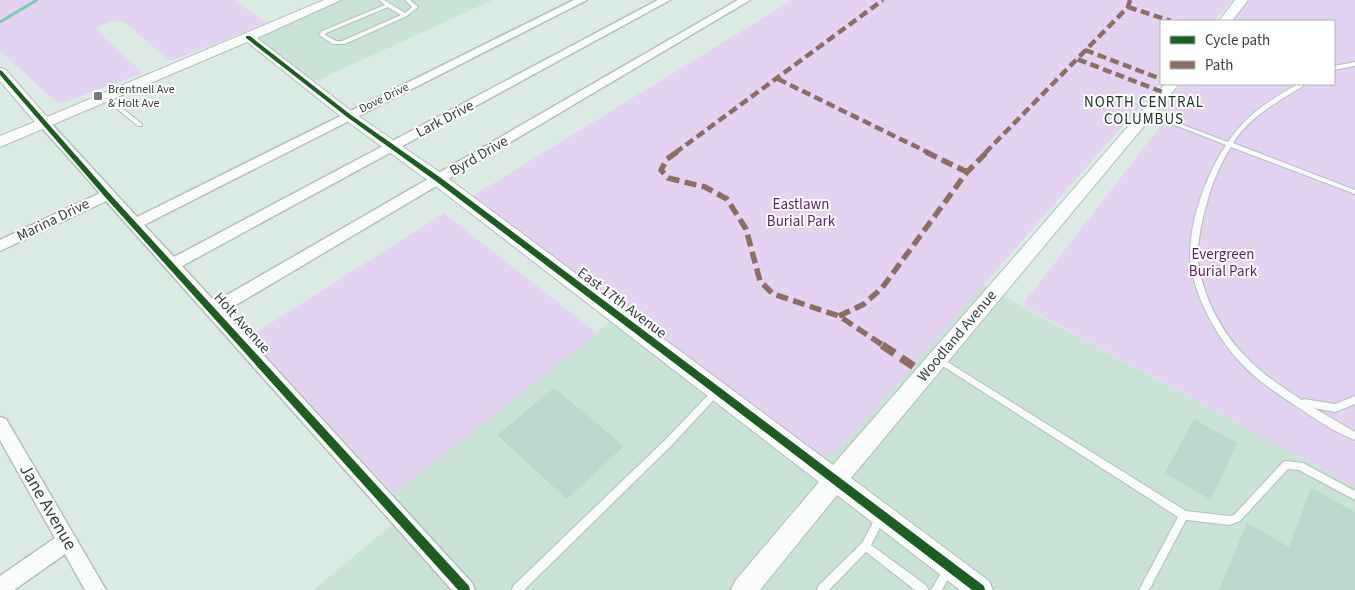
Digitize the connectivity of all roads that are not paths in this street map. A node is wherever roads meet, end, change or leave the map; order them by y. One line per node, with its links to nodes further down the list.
1 (334, 0): 10 (street)
2 (407, 0): 8 (lane)
3 (582, 0): 18 (street, Dove Drive)
4 (665, 0): 23 (street, Lark Drive)
5 (745, 0): 24 (street, Byrd Drive)
6 (1242, 0): 9 (street)
7 (384, 1): 8 (lane); 8 (lane)
8 (405, 14)
9 (1226, 20)
10 (248, 37): 16 (street); 18 (street, East 17th Avenue)
11 (1355, 64): 12 (lane)
12 (1335, 68)
13 (0, 72): 19 (street, Holt Avenue)
14 (1171, 85): 17 (street, Woodland Avenue)
15 (1301, 85): 22 (lane)
16 (107, 98): 19 (street); 20 (lane)
17 (1147, 113): 22 (lane); 31 (street, Woodland Avenue)
18 (349, 116): 23 (street, East 17th Avenue); 27 (street, Dove Drive)
19 (45, 124): 21 (street); 26 (street, Holt Avenue)
20 (140, 125)
21 (0, 142)
22 (1230, 143): 25 (lane); 34 (lane)
23 (393, 147): 24 (street, East 17th Avenue); 29 (street, Lark Drive)
24 (438, 180): 30 (street, Byrd Drive); 32 (street, East 17th Avenue)
25 (1355, 192)
26 (107, 195): 27 (street, Holt Avenue); 28 (street, Marina Drive)
27 (134, 224): 29 (street, Holt Avenue)
28 (0, 246)
29 (171, 265): 30 (street, Holt Avenue)
30 (213, 312): 46 (street, Holt Avenue)
31 (938, 358): 37 (street, Woodland Avenue); 39 (lane)
32 (716, 391): 37 (street, East 17th Avenue); 47 (lane)
33 (1355, 400): 34 (lane)
34 (1300, 403): 36 (lane)
35 (0, 424): 41 (street, Jane Avenue)
36 (1355, 436)
37 (834, 481): 40 (street, East 17th Avenue); 48 (street, Woodland Avenue)
38 (1355, 496): 39 (lane)
39 (1184, 515): 53 (lane)
40 (880, 516): 42 (lane); 43 (street, East 17th Avenue)
41 (67, 541): 44 (street); 45 (street, Jane Avenue)
42 (865, 546): 49 (lane); 50 (lane)
43 (950, 566): 51 (lane); 52 (street, East 17th Avenue)
44 (0, 588)
45 (96, 590)
46 (465, 590)
47 (517, 590)
48 (744, 590)
49 (822, 590)
50 (923, 590)
51 (936, 590)
52 (980, 590)
53 (1144, 590)

